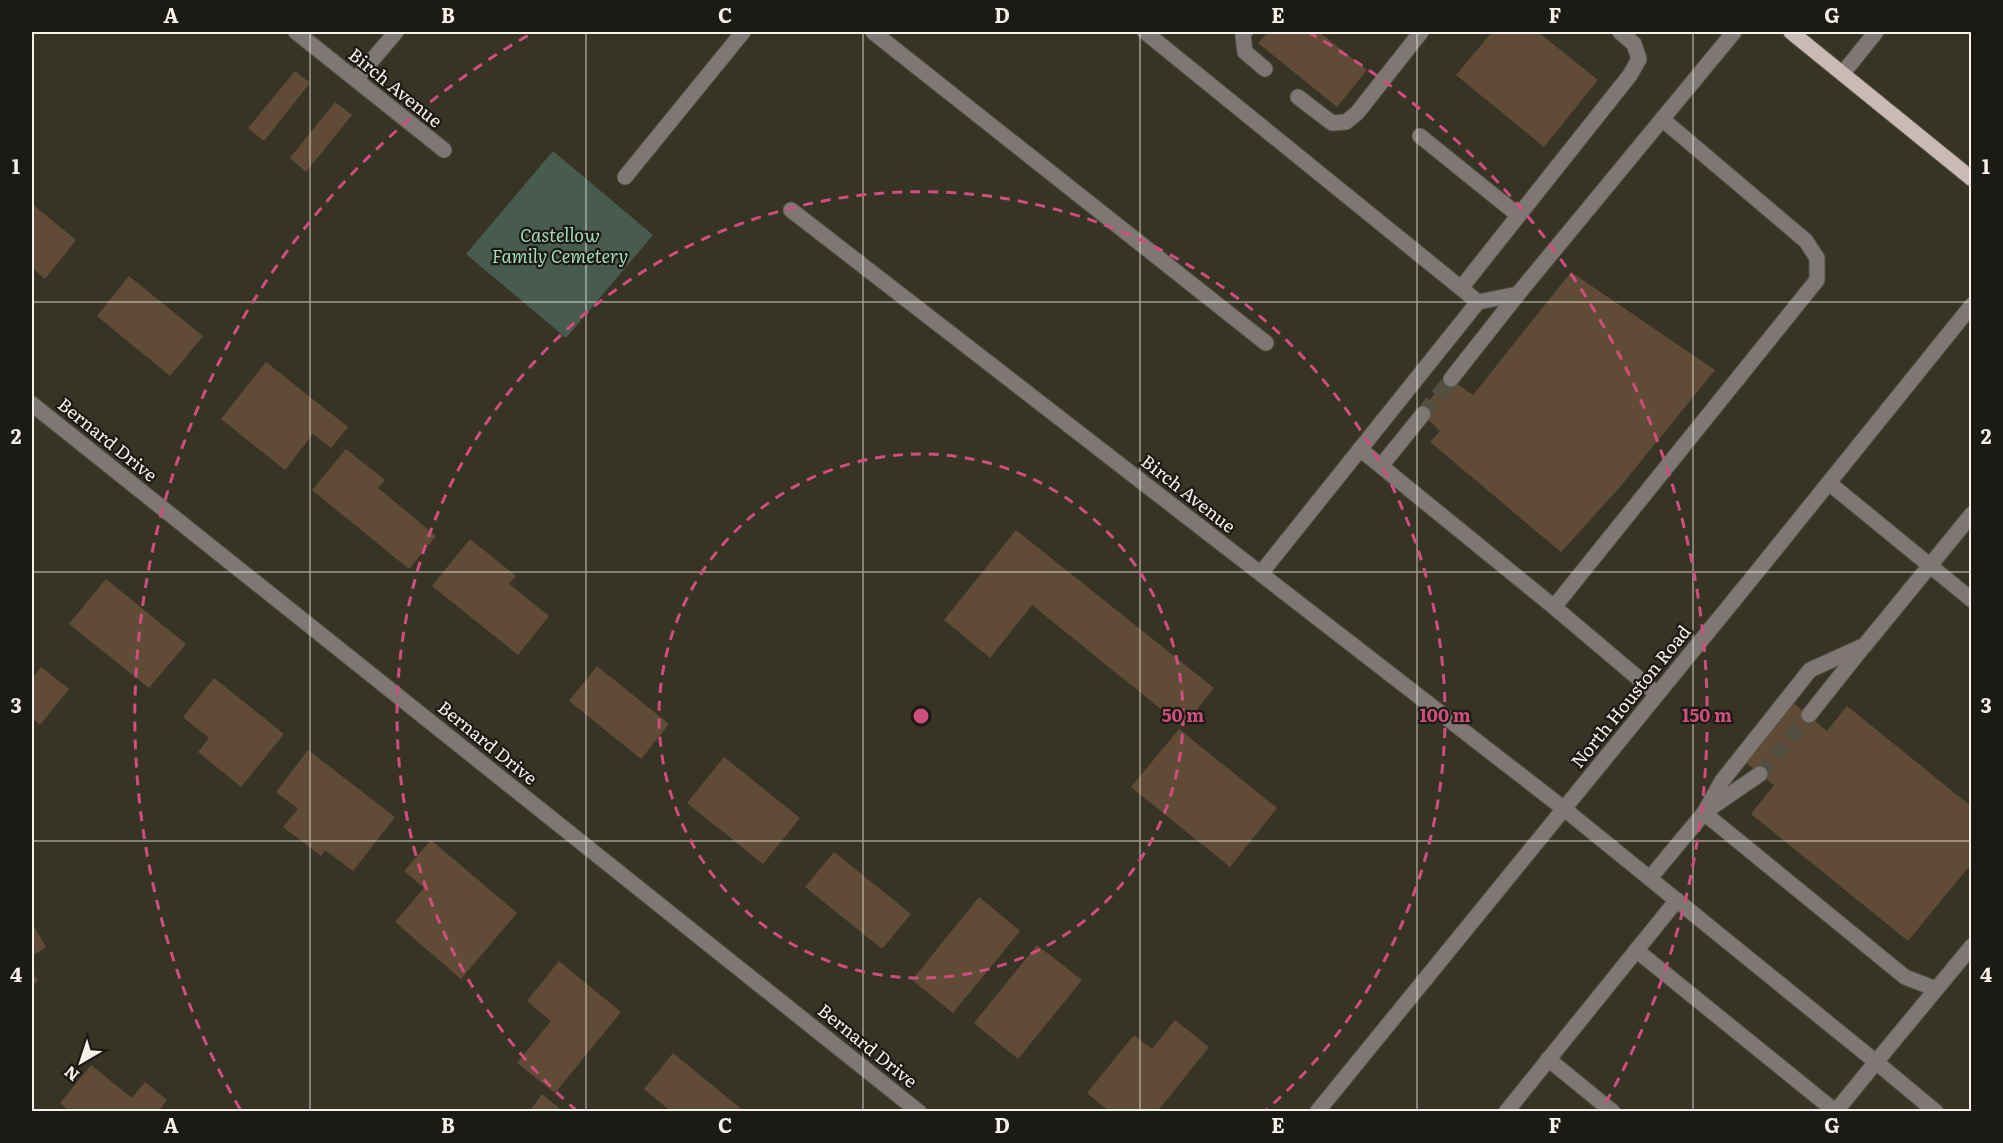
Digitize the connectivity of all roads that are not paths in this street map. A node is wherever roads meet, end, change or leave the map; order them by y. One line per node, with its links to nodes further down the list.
1 (296, 32): 14 (street, Birch Avenue)
2 (396, 32): 14 (street)
3 (743, 32): 19 (street)
4 (873, 32): 27 (street)
5 (1146, 32): 23 (street)
6 (1245, 32): 12 (street)
7 (1421, 32): 15 (street)
8 (1620, 32): 22 (street)
9 (1734, 32): 16 (street)
10 (1791, 32): 13 (main road)
11 (1876, 32): 13 (street)
12 (1265, 69)
13 (1843, 73): 20 (main road)
14 (356, 80): 18 (street, Birch Avenue)
15 (1298, 97)
16 (1662, 119): 24 (street); 38 (street)
17 (1420, 136): 22 (street)
18 (444, 150)
19 (625, 177)
20 (1971, 179)
21 (791, 210): 36 (street, Birch Avenue)
22 (1518, 215): 23 (street)
23 (1461, 288): 25 (street)
24 (1518, 294): 25 (street); 28 (street)
25 (1478, 302): 31 (street)
26 (1971, 305): 33 (street, North Houston Road)
27 (1266, 343)
28 (1451, 379)
29 (32, 404): 53 (street, Bernard Drive)
30 (1423, 414): 32 (street)
31 (1360, 449): 32 (street); 36 (street)
32 (1381, 466): 38 (street)
33 (1829, 483): 35 (street); 40 (street, North Houston Road)
34 (1971, 514): 35 (street)
35 (1929, 566): 37 (street); 39 (street)
36 (1261, 573): 43 (street, Birch Avenue)
37 (1971, 600)
38 (1554, 607): 40 (street)
39 (1865, 645): 41 (street); 44 (street)
40 (1657, 694): 43 (street, North Houston Road)
41 (1809, 715)
42 (1760, 774): 44 (street)
43 (1563, 808): 45 (street, Birch Avenue); 54 (street, North Houston Road)
44 (1704, 813): 45 (street); 49 (street)
45 (1650, 878): 46 (street, Birch Avenue)
46 (1677, 900): 48 (street); 51 (street, Birch Avenue)
47 (1971, 946): 49 (street)
48 (1636, 950): 50 (street); 52 (street)
49 (1936, 988): 51 (street)
50 (1548, 1059): 55 (street); 56 (street)
51 (1876, 1062): 52 (street); 57 (street, Birch Avenue)
52 (1836, 1111)
53 (919, 1112)
54 (1317, 1112)
55 (1506, 1112)
56 (1613, 1112)
57 (1936, 1112)

